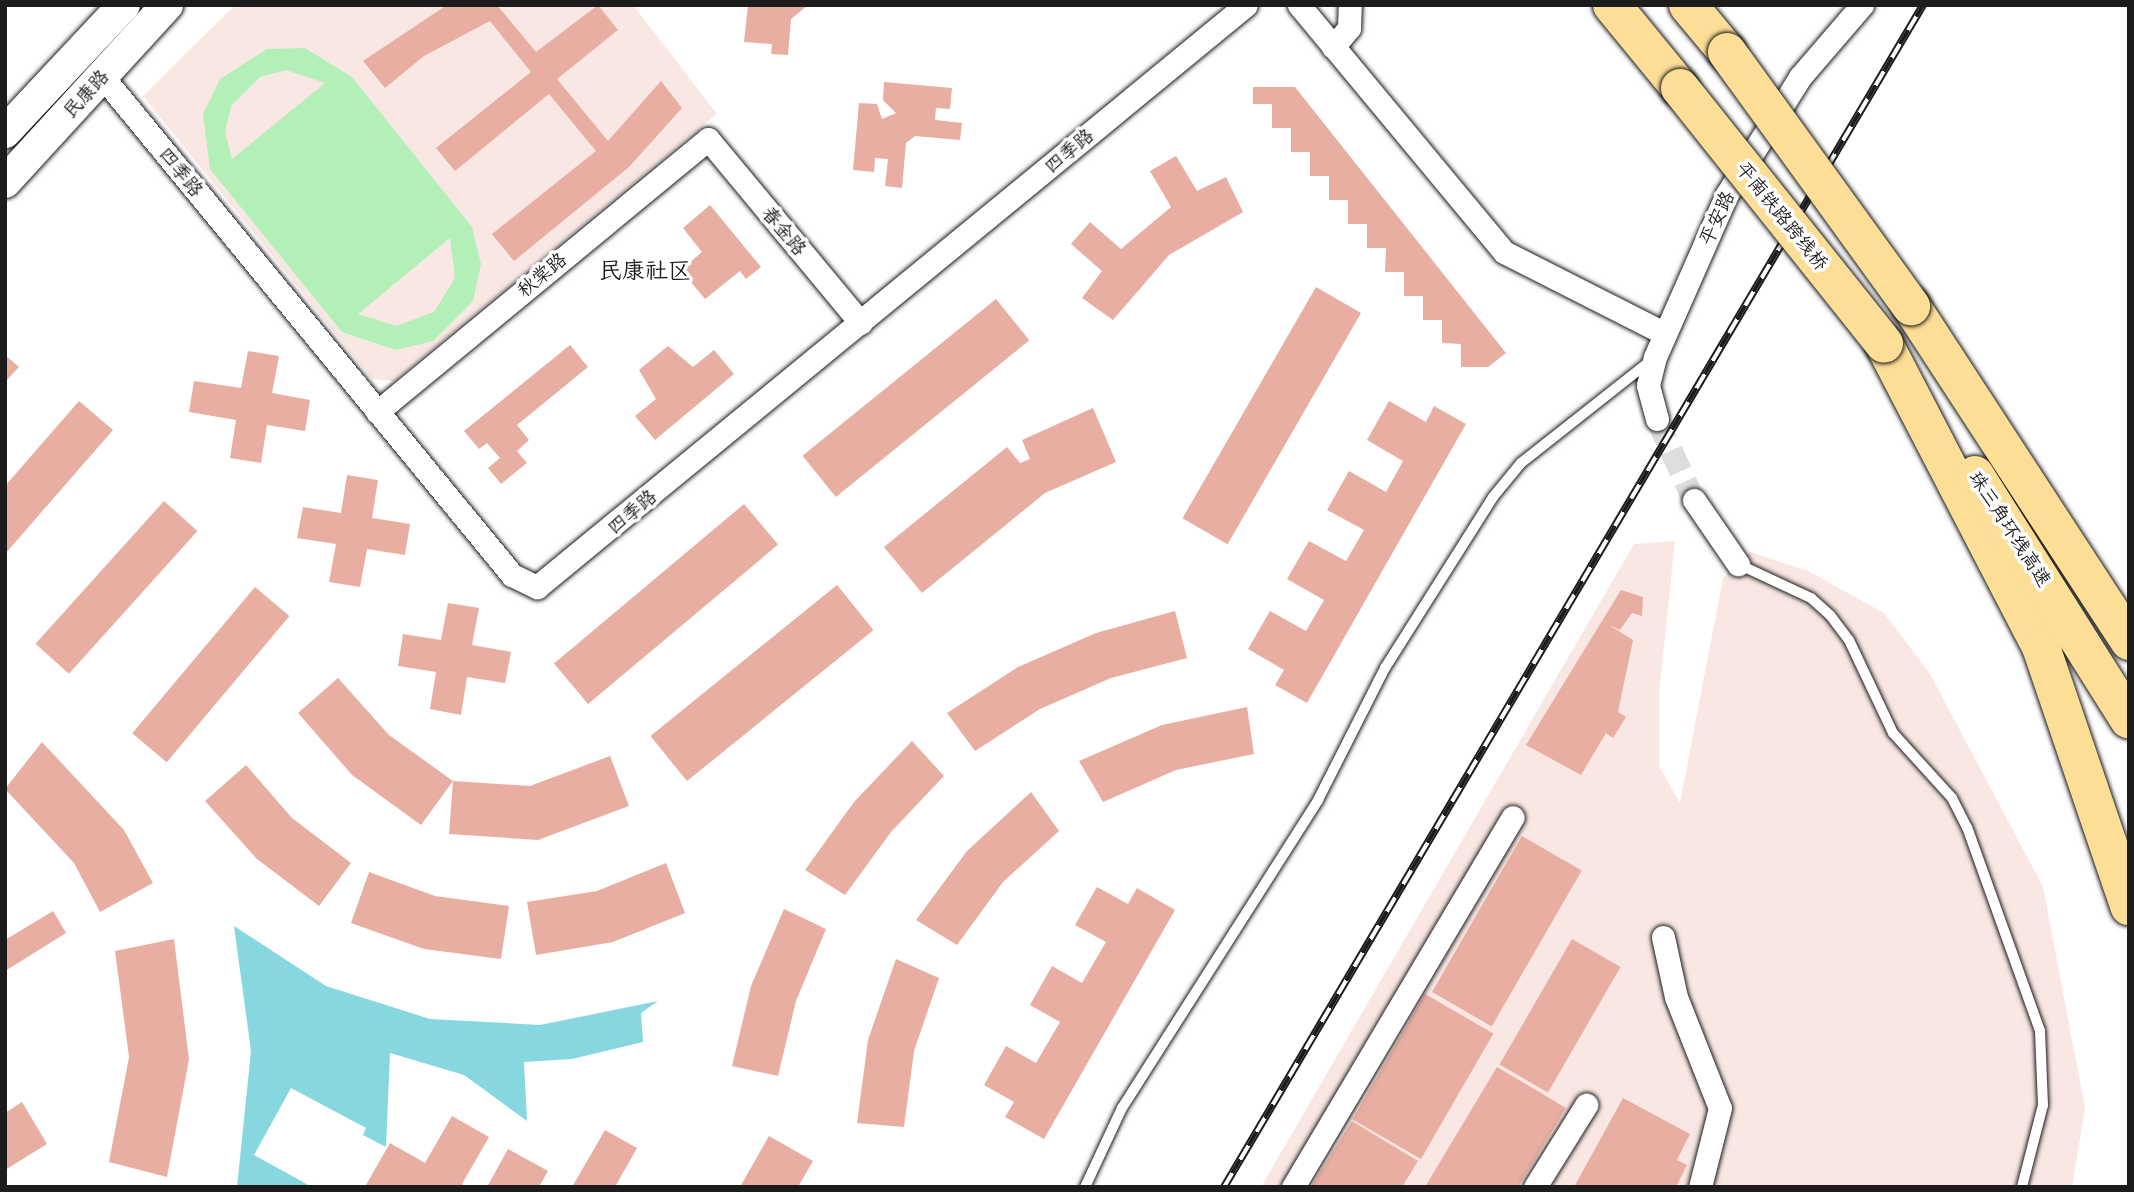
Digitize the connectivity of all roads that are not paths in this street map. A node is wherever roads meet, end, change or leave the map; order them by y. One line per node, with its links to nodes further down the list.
1 (124, 5): 13 (main road, 民康路)
2 (167, 5): 12 (main road, 民康路)
3 (1246, 5): 16 (street, 四季路)
4 (1299, 5): 10 (street)
5 (1350, 5): 10 (street)
6 (1612, 5): 18 (highway, 平南铁路跨线桥, bridge)
7 (1688, 5): 11 (highway)
8 (1697, 5): 11 (highway)
9 (1862, 5): 17 (street, 平安路)
10 (1333, 47): 17 (street)
11 (1727, 52): 24 (highway, bridge)
12 (103, 76): 15 (main road, 民康路); 20 (street, 四季路)
13 (5, 132)
14 (708, 139): 16 (street, 春金路); 20 (street, 秋棠路)
15 (5, 182)
16 (861, 323): 20 (street, 四季路)
17 (1664, 333): 19 (street, 平安路)
18 (1884, 344): 25 (highway, 珠三角环线高速); 27 (highway)
19 (1655, 357): 21 (street, 平安路); 30 (lane)
20 (377, 412)
21 (1657, 419)
22 (1694, 500): 23 (street)
23 (1738, 564): 34 (lane)
24 (2129, 641)
25 (2129, 720)
26 (1513, 817): 31 (street)
27 (2129, 906)
28 (1663, 937): 33 (street)
29 (1586, 1105): 32 (street)
30 (1085, 1187)
31 (1293, 1187)
32 (1535, 1187)
33 (1700, 1187)
34 (2022, 1187)

